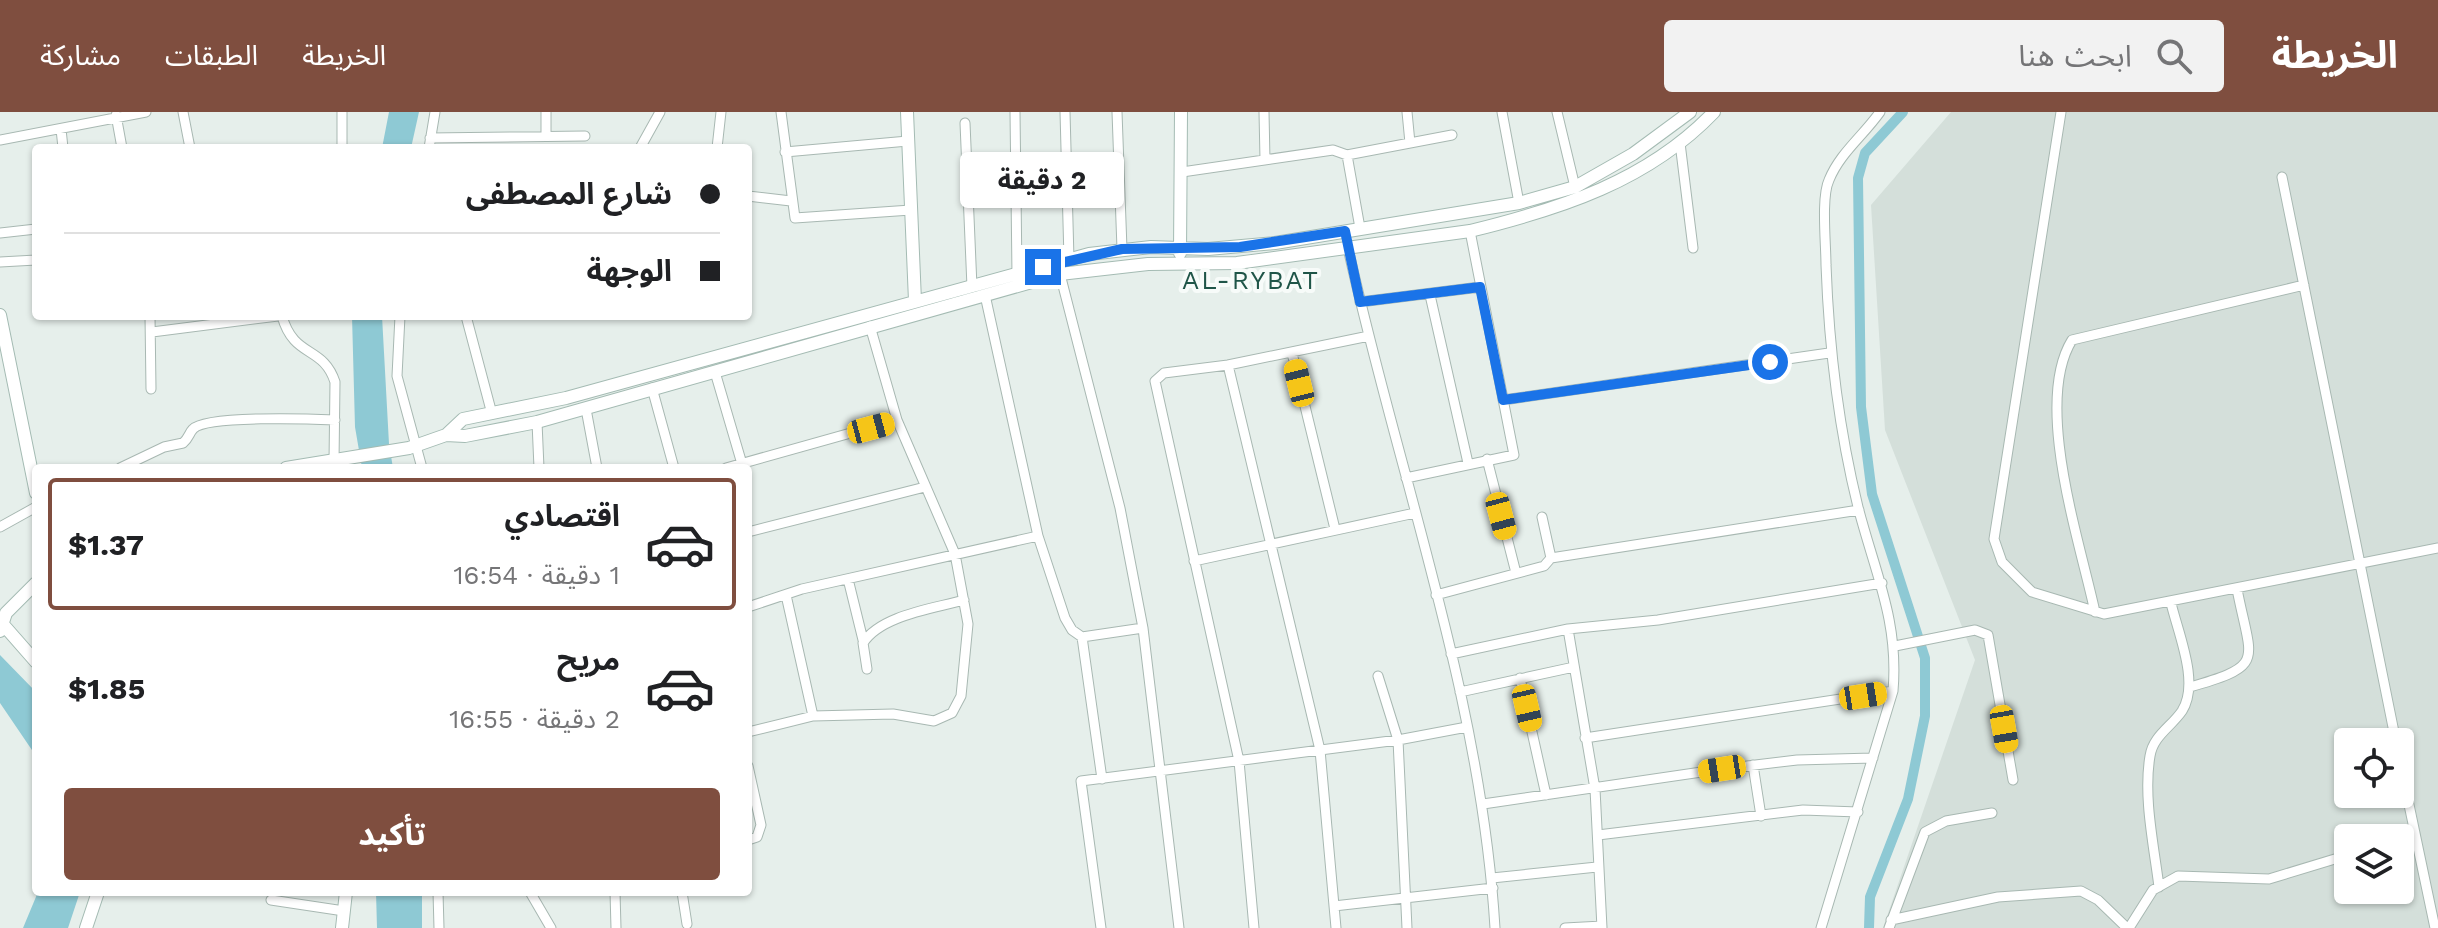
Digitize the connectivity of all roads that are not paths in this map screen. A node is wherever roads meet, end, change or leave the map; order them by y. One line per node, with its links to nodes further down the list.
1 (146, 112): 22 (street)
2 (183, 112): 35 (street)
3 (342, 112): 36 (street)
4 (435, 112): 30 (street)
5 (546, 112): 26 (street)
6 (660, 112): 38 (street)
7 (721, 112): 39 (street)
8 (781, 112): 40 (street)
9 (907, 112): 29 (main road)
10 (1015, 112): 66 (street)
11 (1065, 112): 61 (street)
12 (1117, 112): 60 (street)
13 (1181, 112): 44 (main road)
14 (1264, 112): 42 (street)
15 (1407, 112): 31 (street)
16 (1502, 112): 50 (street)
17 (1557, 112): 47 (street)
18 (1690, 112): 43 (main road)
19 (1714, 112): 32 (main road)
20 (1880, 112): 85 (street)
21 (2061, 112): 134 (street)
22 (116, 115): 24 (street); 34 (street)
23 (965, 123): 68 (street)
24 (61, 129): 28 (street); 33 (street)
25 (1452, 135): 31 (street)
26 (546, 136): 27 (street); 37 (street)
27 (585, 136)
28 (0, 140)
29 (908, 141): 40 (street); 51 (main road)
30 (430, 143): 37 (street)
31 (1410, 143): 41 (street)
32 (1680, 143): 46 (main road); 59 (street)
33 (63, 144)
34 (121, 144)
35 (189, 144)
36 (342, 144)
37 (504, 144)
38 (642, 144)
39 (717, 144)
40 (785, 152): 49 (street)
41 (1347, 155): 42 (street); 52 (street)
42 (1265, 160): 44 (street)
43 (1618, 162): 46 (main road); 47 (main road)
44 (1182, 172): 57 (main road)
45 (2282, 177): 67 (street)
46 (1626, 178): 55 (main road)
47 (1575, 187): 50 (main road)
48 (752, 196): 49 (street)
49 (791, 201): 51 (street)
50 (1519, 203): 52 (main road)
51 (911, 210): 72 (main road)
52 (1360, 228): 54 (main road)
53 (32, 229): 56 (street)
54 (1345, 231): 57 (main road); 58 (main road)
55 (1470, 231): 58 (main road); 69 (street)
56 (0, 233)
57 (1181, 247): 60 (main road); 64 (main road)
58 (1348, 248): 64 (main road); 73 (street)
59 (1693, 248)
60 (1122, 249): 61 (main road)
61 (1069, 259): 66 (main road)
62 (32, 260): 63 (street)
63 (0, 262)
64 (1180, 263): 65 (main road)
65 (1060, 274): 70 (main road); 136 (street)
66 (1017, 275): 68 (main road)
67 (2304, 285): 123 (street); 134 (street)
68 (972, 287): 72 (main road)
69 (1480, 287): 71 (street); 90 (street)
70 (985, 295): 80 (main road); 117 (street)
71 (1430, 295): 73 (street); 99 (street)
72 (915, 301): 83 (main road)
73 (1360, 302): 82 (street)
74 (0, 315): 107 (main road)
75 (150, 320): 81 (street)
76 (248, 320): 81 (street)
77 (282, 320): 93 (street)
78 (400, 320): 97 (street)
79 (467, 320): 92 (street)
80 (870, 326): 83 (main road); 94 (street)
81 (152, 332): 89 (street)
82 (1369, 336): 84 (street); 108 (street)
83 (787, 343): 87 (main road); 92 (main road)
84 (1292, 353): 86 (street); 115 (street)
85 (1829, 353): 90 (street); 111 (street)
86 (1228, 365): 118 (street); 122 (street)
87 (715, 372): 88 (main road); 106 (street)
88 (652, 388): 91 (main road); 105 (street)
89 (151, 389)
90 (1503, 400): 98 (street)
91 (586, 409): 95 (main road); 104 (street)
92 (492, 414): 96 (main road)
93 (335, 420): 100 (street); 101 (street)
94 (897, 420): 106 (street); 109 (street)
95 (537, 422): 96 (main road); 103 (street)
96 (446, 435): 97 (main road)
97 (413, 447): 101 (main road); 102 (street)
98 (1487, 459): 99 (street); 124 (street)
99 (1468, 463): 108 (street)
100 (128, 464)
101 (337, 464)
102 (420, 464)
103 (539, 464)
104 (596, 464)
105 (673, 464)
106 (742, 464)
107 (32, 473)
108 (1406, 478): 112 (street)
109 (925, 487): 116 (street); 120 (street)
110 (32, 509): 114 (street)
111 (1859, 510): 121 (street); 126 (street)
112 (1415, 513): 115 (street); 130 (street)
113 (1542, 517): 121 (street)
114 (0, 527)
115 (1335, 529): 118 (street)
116 (752, 531)
117 (1038, 536): 120 (street); 138 (street)
118 (1272, 543): 122 (street); 156 (street)
119 (2438, 548): 123 (street)
120 (955, 554): 125 (street); 131 (street)
121 (1551, 558): 124 (street)
122 (1194, 561): 158 (street)
123 (2363, 565): 128 (street); 152 (street)
124 (1516, 573): 130 (street)
125 (848, 579): 129 (street); 139 (street)
126 (1882, 583): 137 (street); 140 (street)
127 (32, 587): 135 (main road)
128 (2237, 589): 132 (street); 147 (street)
129 (786, 595): 133 (street); 150 (street)
130 (1436, 595): 141 (street)
131 (964, 600): 139 (street); 150 (street)
132 (2171, 603): 134 (street); 147 (street)
133 (752, 606)
134 (2095, 612)
135 (2, 621): 142 (main road)
136 (1143, 628): 138 (street); 160 (street)
137 (1568, 629): 141 (street); 143 (street)
138 (1082, 637): 161 (street)
139 (863, 640): 144 (street)
140 (1898, 645): 148 (street); 162 (street)
141 (1451, 654): 149 (street)
142 (32, 657)
143 (1574, 667): 146 (street); 154 (street)
144 (867, 669)
145 (1378, 676): 155 (street)
146 (1520, 678): 149 (street); 165 (street)
147 (2190, 687): 176 (street)
148 (1893, 691): 154 (street); 157 (street)
149 (1460, 692): 151 (street)
150 (813, 716): 153 (street)
151 (1467, 727): 155 (street); 166 (street)
152 (2393, 728)
153 (752, 731)
154 (1585, 738): 164 (street)
155 (1398, 740): 156 (street); 183 (street)
156 (1320, 750): 158 (street); 185 (street)
157 (1873, 758): 159 (street); 167 (street)
158 (1239, 761): 160 (street); 197 (street)
159 (1753, 765): 164 (street); 169 (street)
160 (1162, 771): 161 (street); 196 (street)
161 (1102, 779): 195 (street)
162 (2013, 780)
163 (752, 784): 172 (street)
164 (1595, 789): 165 (street); 170 (street)
165 (1546, 795): 166 (street)
166 (1483, 804): 175 (street)
167 (1858, 812): 169 (street); 202 (street)
168 (1992, 813): 188 (street)
169 (1761, 816): 170 (street)
170 (1598, 835): 174 (street)
171 (2414, 835): 204 (street)
172 (752, 839)
173 (2334, 859): 176 (street)
174 (1597, 867): 175 (street); 189 (street)
175 (1493, 883): 183 (street); 200 (street)
176 (2159, 887): 203 (street)
177 (97, 896): 190 (main road)
178 (346, 896): 186 (main road)
179 (438, 896): 192 (street)
180 (532, 896): 193 (street)
181 (615, 896): 194 (street)
182 (683, 896): 187 (street)
183 (1404, 898): 185 (street); 199 (street)
184 (271, 900): 186 (street)
185 (1334, 906): 198 (street)
186 (344, 911): 191 (main road)
187 (687, 924)
188 (1890, 924): 203 (street)
189 (1602, 927): 201 (street)
190 (86, 928)
191 (342, 928)
192 (439, 928)
193 (551, 928)
194 (616, 928)
195 (1101, 928)
196 (1179, 928)
197 (1254, 928)
198 (1336, 928)
199 (1407, 928)
200 (1495, 928)
201 (1565, 928)
202 (1821, 928)
203 (2128, 928)
204 (2435, 928)

